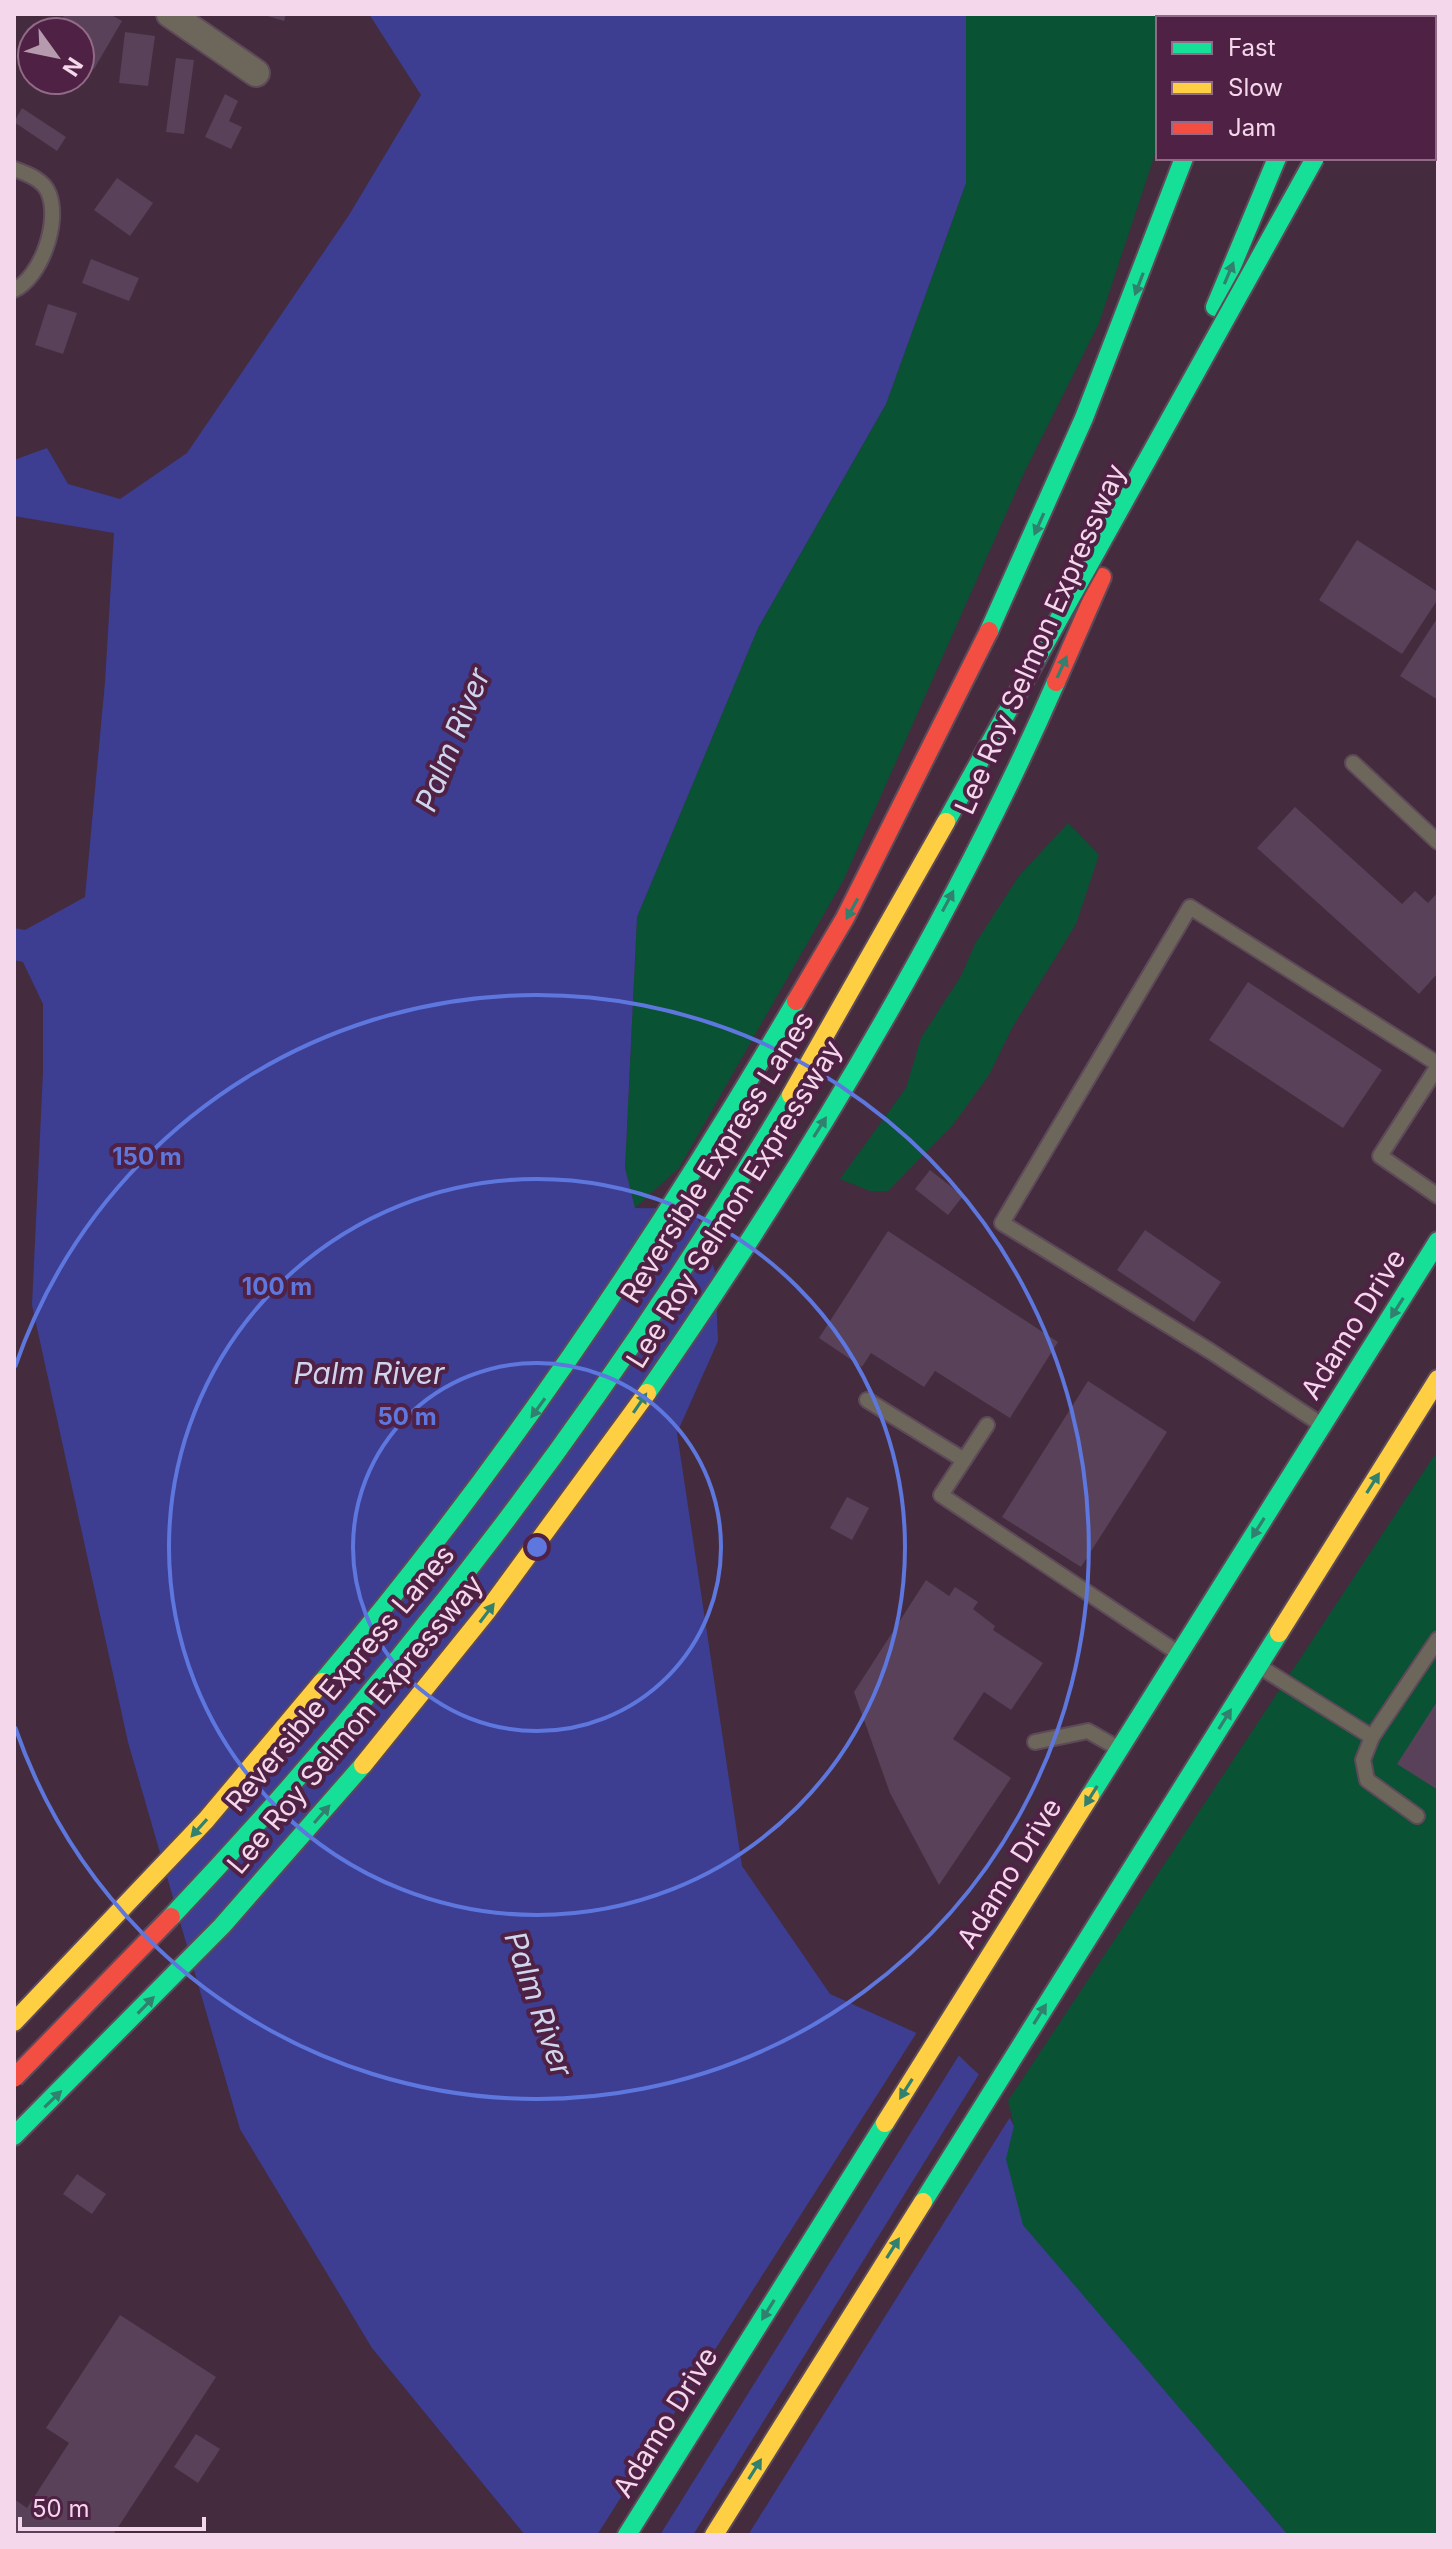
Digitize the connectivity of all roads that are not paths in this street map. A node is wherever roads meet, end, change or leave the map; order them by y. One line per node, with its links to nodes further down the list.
1 (170, 14): 2 (street)
2 (256, 73)
3 (1183, 160): 25 (main road, Lee Roy Selmon Expressway, one-way to 25)
4 (1276, 160): 27 (main road, Lee Roy Selmon Expressway, one-way to 4)
5 (1314, 160): 26 (main road, Reversible Express Lanes, bridge)
6 (14, 169): 7 (lane)
7 (14, 290)
8 (1353, 763): 9 (lane)
9 (1438, 842)
10 (1438, 1065): 11 (lane); 16 (lane)
11 (1438, 1196)
12 (1438, 1241): 16 (main road, Adamo Drive, one-way to 16)
13 (1438, 1379): 20 (main road, one-way to 13)
14 (867, 1400): 17 (lane)
15 (987, 1425): 17 (lane)
16 (1323, 1425): 19 (main road, Adamo Drive, one-way to 19)
17 (964, 1460): 19 (lane)
18 (1438, 1639): 21 (lane)
19 (1179, 1653): 23 (main road, Adamo Drive)
20 (1258, 1666): 21 (lane); 29 (main road, one-way to 20)
21 (1372, 1737): 24 (lane)
22 (1035, 1742): 23 (lane)
23 (1119, 1750): 28 (main road, Adamo Drive, one-way to 28)
24 (1417, 1816)
25 (14, 2022)
26 (14, 2078)
27 (14, 2136)
28 (627, 2535)
29 (714, 2535)

